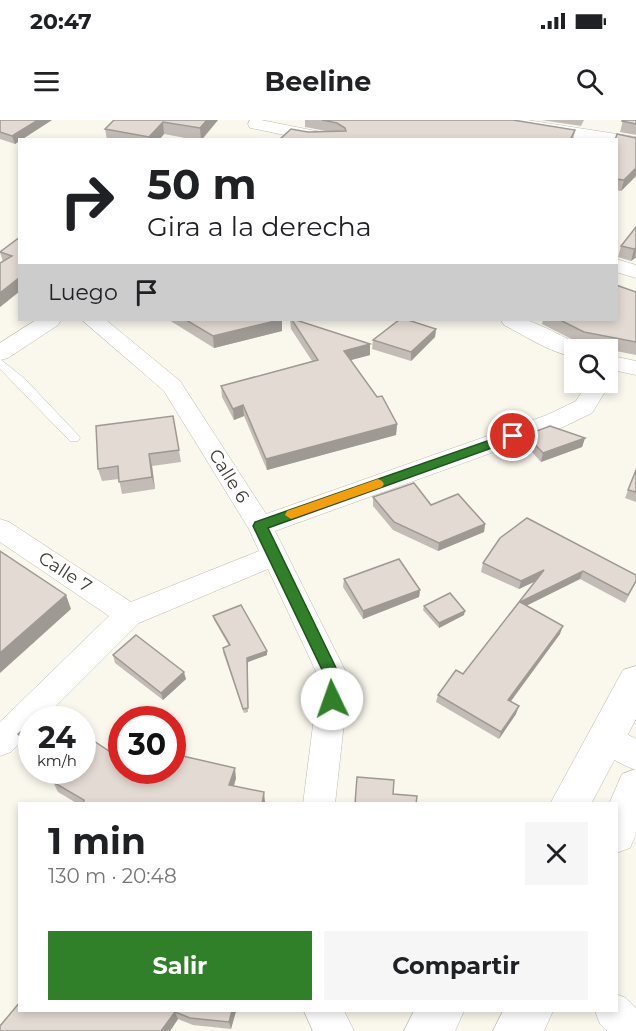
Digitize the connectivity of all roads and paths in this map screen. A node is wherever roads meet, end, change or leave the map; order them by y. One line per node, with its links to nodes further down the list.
1 (495, 120): 4 (street)
2 (254, 128): 3 (street)
3 (322, 138)
4 (610, 138)
5 (618, 139): 6 (street)
6 (636, 142)
7 (618, 266): 8 (street)
8 (636, 272)
9 (48, 321): 13 (street)
10 (94, 321): 19 (street, Calle 6)
11 (514, 321): 12 (street)
12 (564, 346)
13 (0, 353)
14 (0, 363): 18 (lane)
15 (618, 368): 16 (street)
16 (636, 368)
17 (592, 393): 19 (street)
18 (74, 438)
19 (260, 526): 21 (street, Calle 6)
20 (0, 530): 22 (street, Calle 7)
21 (275, 555): 22 (street); 27 (street, Calle 6)
22 (129, 615): 24 (street)
23 (636, 681): 25 (main road)
24 (0, 742)
25 (622, 747): 28 (main road)
26 (636, 787): 29 (main road)
27 (319, 802)
28 (572, 802)
29 (618, 829)
30 (323, 1012): 34 (street)
31 (441, 1012): 35 (main road)
32 (530, 1012): 36 (main road)
33 (614, 1012): 37 (street)
34 (335, 1031)
35 (427, 1031)
36 (516, 1031)
37 (633, 1031)

